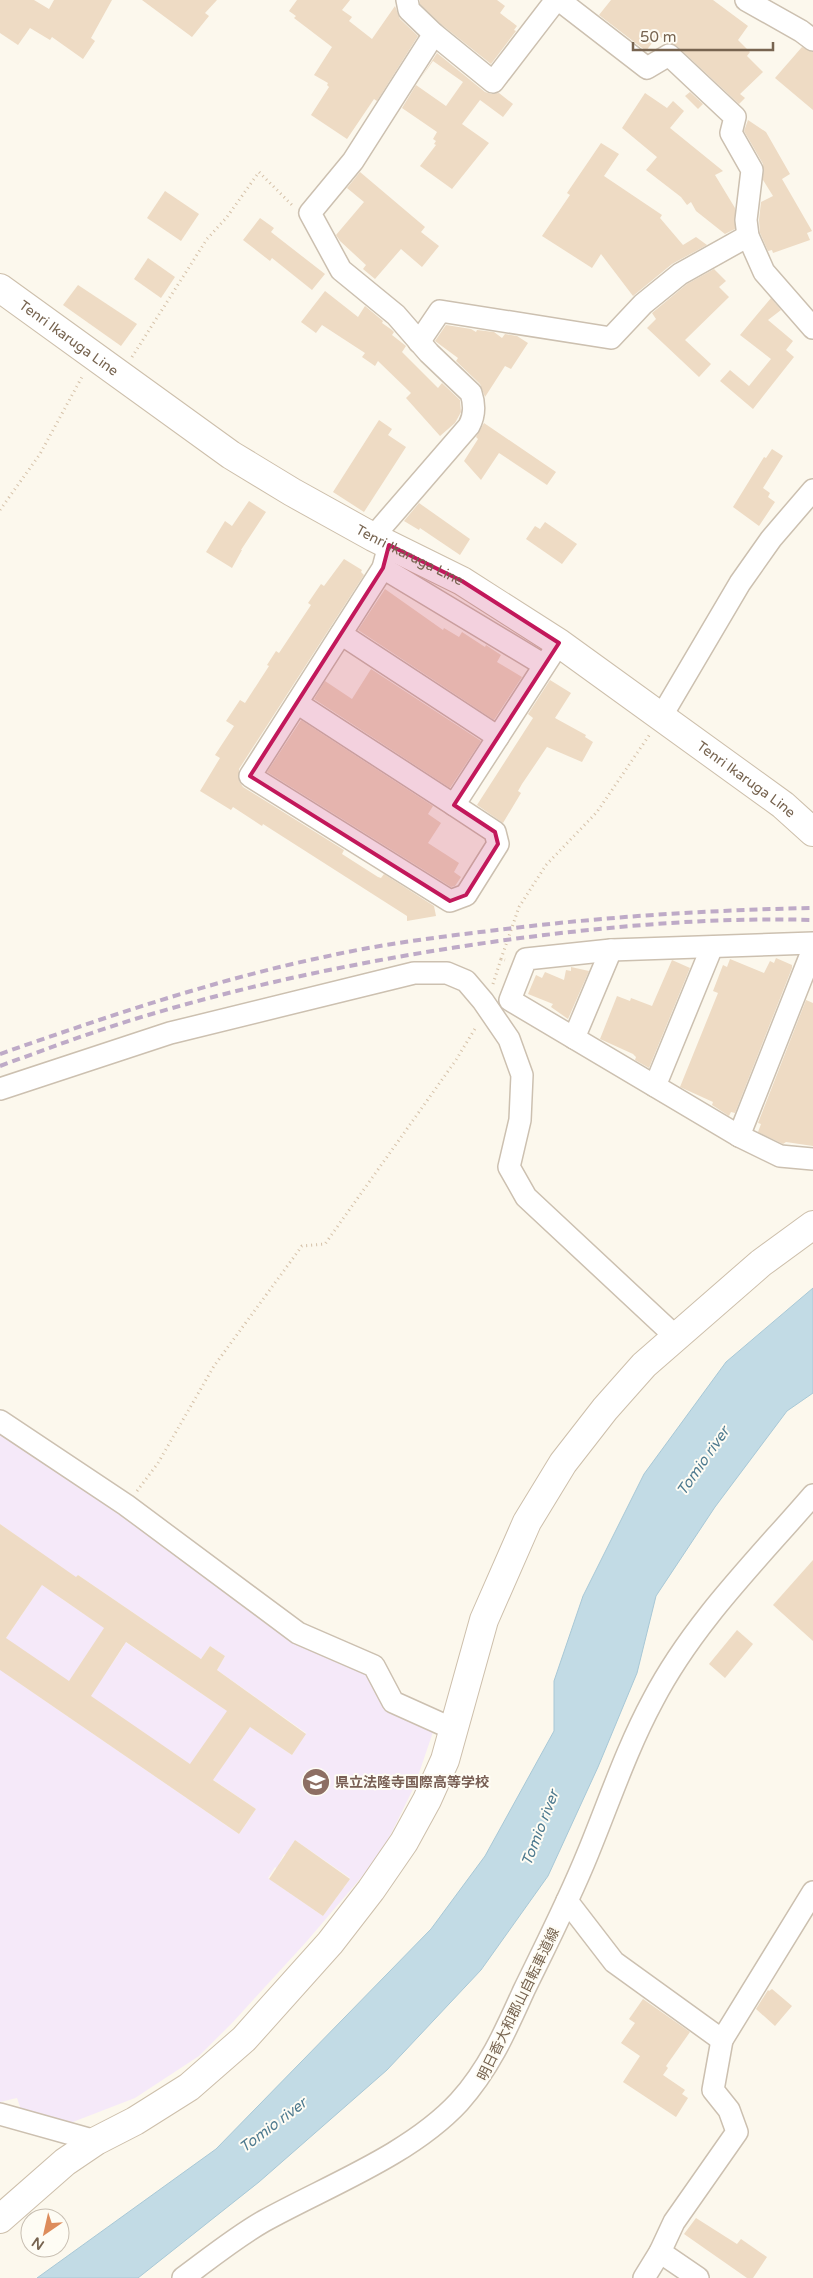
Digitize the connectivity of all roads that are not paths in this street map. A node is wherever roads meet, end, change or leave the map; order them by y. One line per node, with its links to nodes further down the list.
1 (407, 0): 4 (street)
2 (558, 0): 4 (street); 6 (street)
3 (746, 0): 5 (street)
4 (434, 34): 9 (street)
5 (813, 40)
6 (748, 236): 8 (street); 9 (street)
7 (0, 288): 11 (street, Tenri Ikaruga Line)
8 (813, 328)
9 (419, 342): 11 (street)
10 (813, 490): 15 (street)
11 (382, 550): 12 (street); 13 (street, Tenri Ikaruga Line)
12 (341, 634): 14 (street); 16 (street)
13 (552, 654): 15 (street, Tenri Ikaruga Line); 16 (street)
14 (297, 703): 17 (street); 17 (street)
15 (661, 717): 18 (street, Tenri Ikaruga Line)
16 (498, 737): 17 (street)
17 (454, 805)
18 (813, 832)
19 (813, 943): 20 (street)
20 (712, 946): 22 (street); 24 (street)
21 (813, 949): 26 (street)
22 (611, 950): 23 (street); 23 (street)
23 (574, 1038): 24 (street)
24 (655, 1086): 26 (street)
25 (1, 1089): 29 (street)
26 (739, 1136): 27 (street)
27 (813, 1159)
28 (813, 1225): 29 (street)
29 (675, 1336): 32 (street)
30 (0, 1421): 32 (street)
31 (813, 1495): 34 (street)
32 (453, 1729): 37 (street)
33 (813, 1892): 35 (street)
34 (567, 1901): 35 (street); 40 (street)
35 (722, 2040): 39 (street)
36 (0, 2114): 37 (street)
37 (96, 2141): 38 (street)
38 (0, 2219)
39 (660, 2252): 41 (street); 42 (street)
40 (184, 2278)
41 (644, 2278)
42 (698, 2278)

